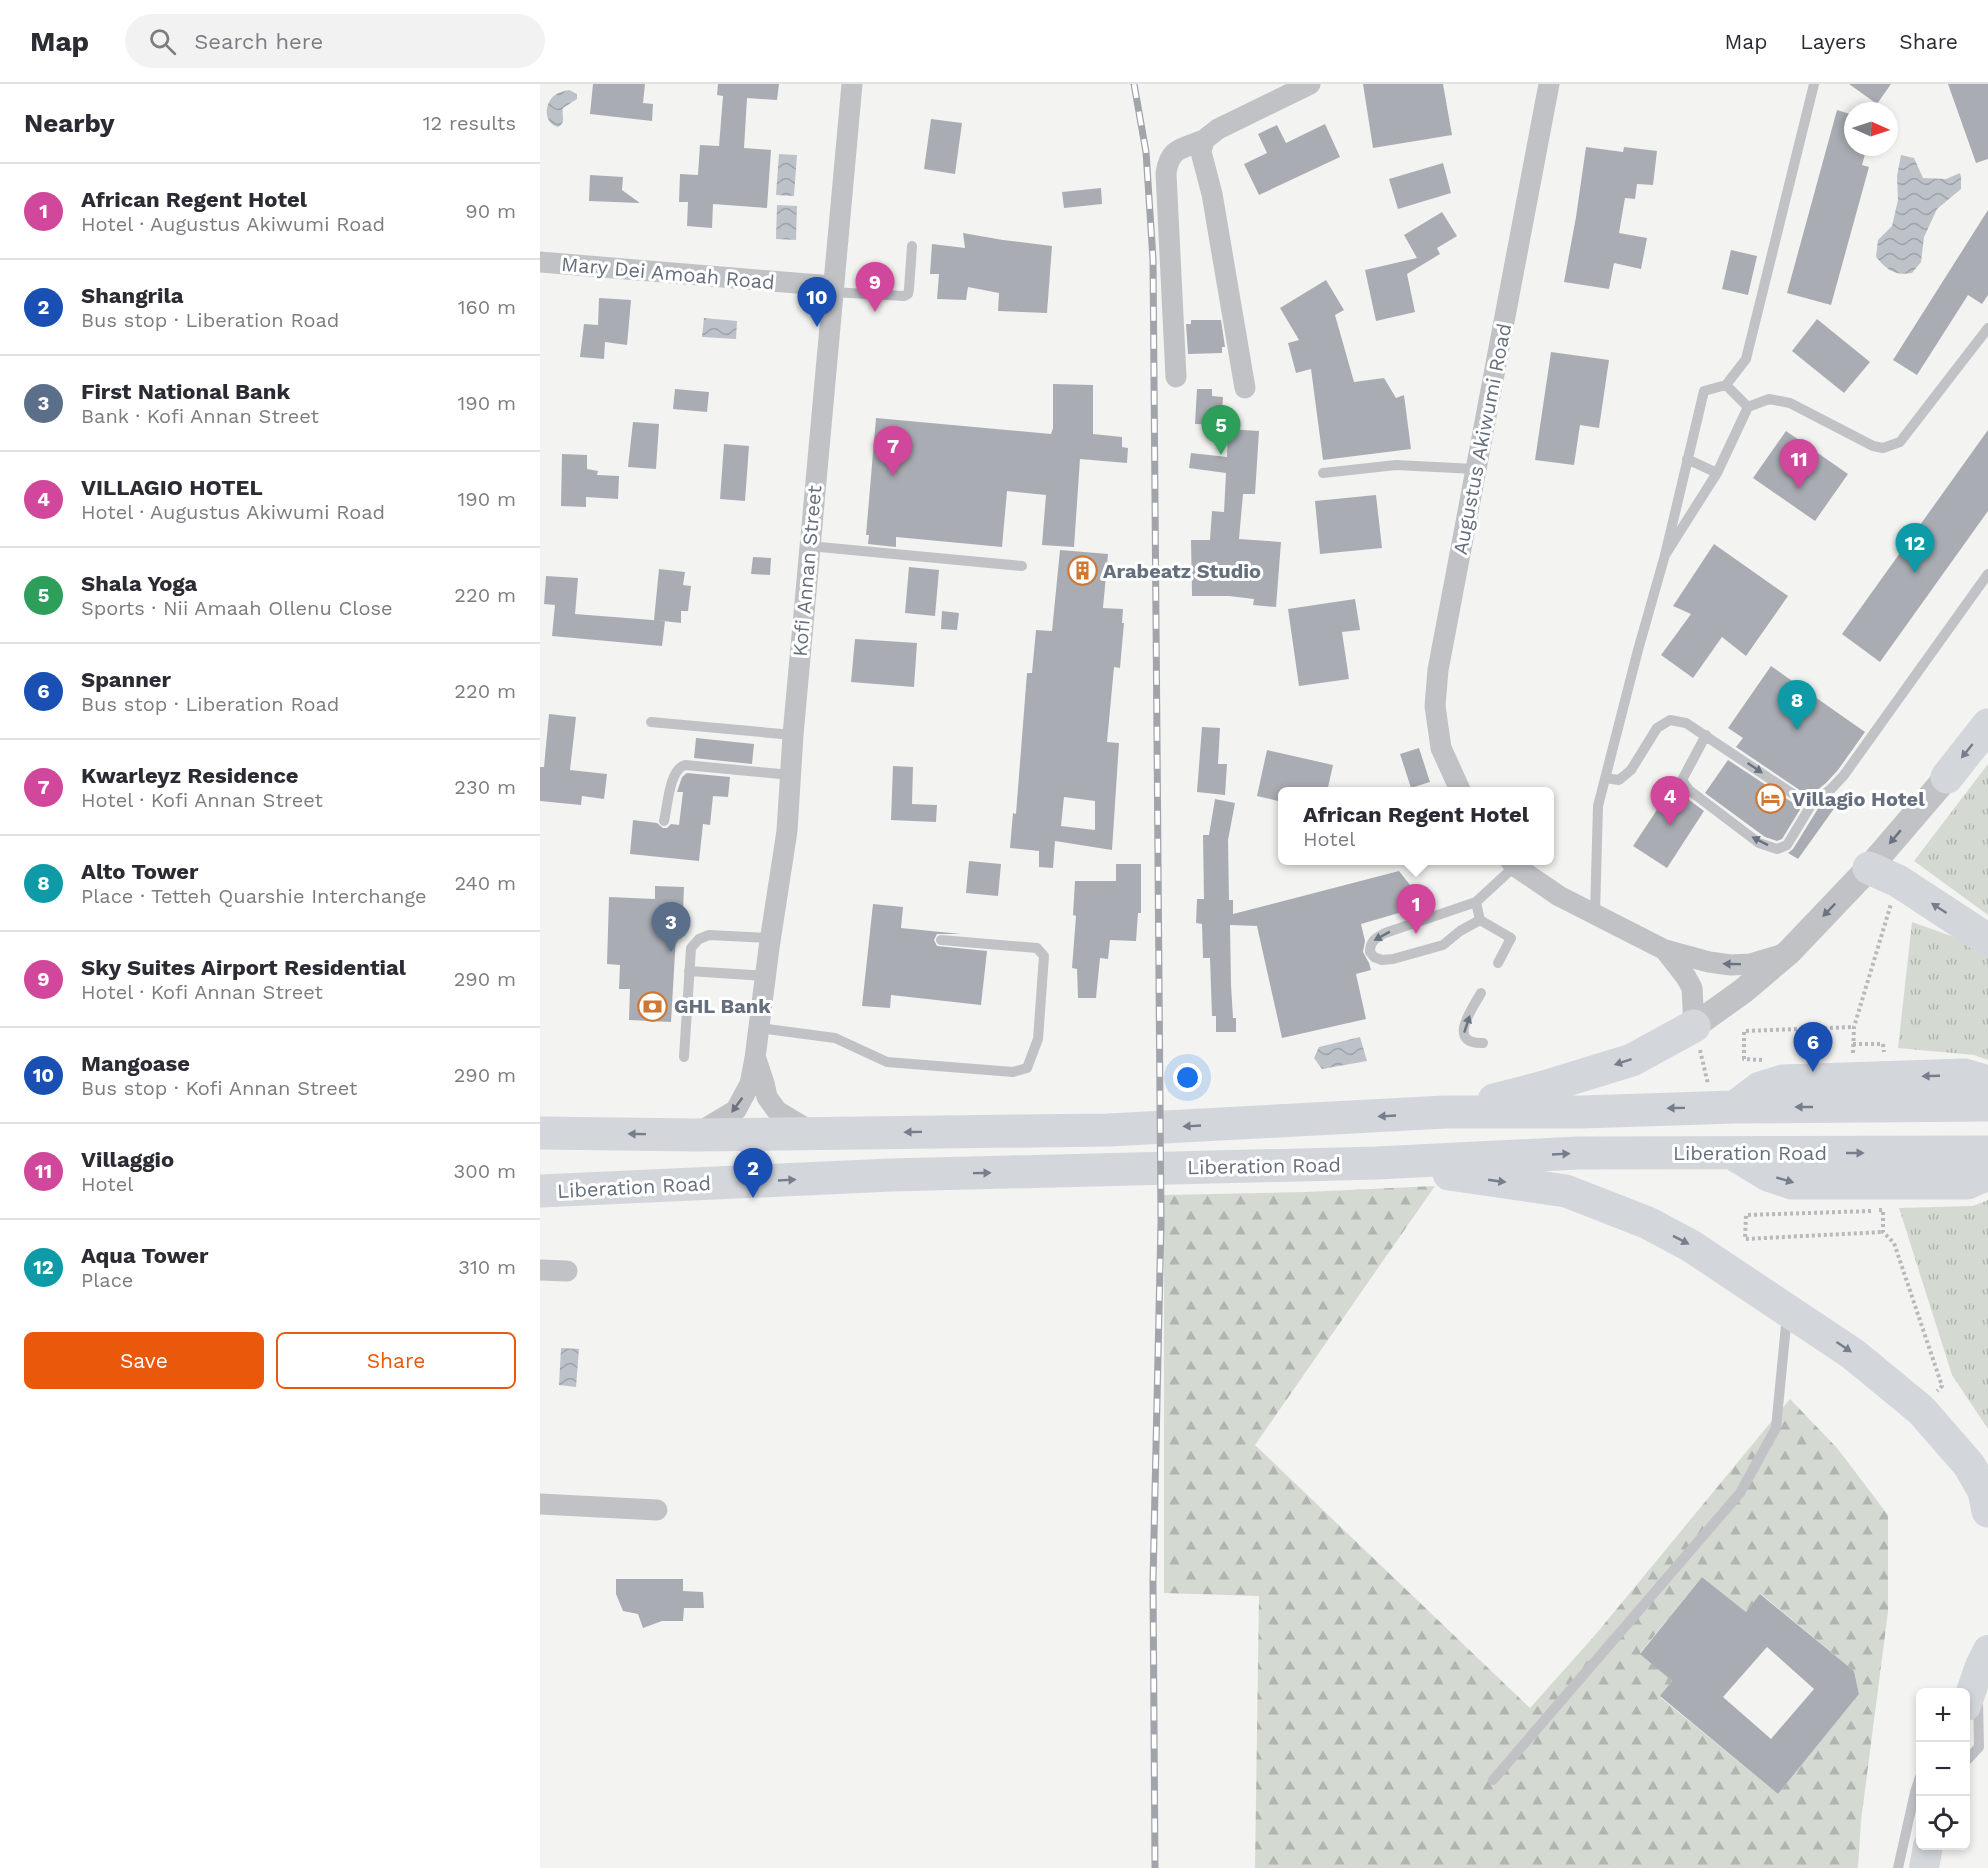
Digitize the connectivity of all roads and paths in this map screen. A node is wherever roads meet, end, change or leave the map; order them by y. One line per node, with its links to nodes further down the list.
1 (852, 84): 8 (street, Kofi Annan Street)
2 (1310, 84): 5 (street)
3 (1549, 84): 15 (street, Augustus Akiwumi Road)
4 (1814, 84): 11 (lane)
5 (1204, 140): 10 (street); 12 (street)
6 (912, 246): 8 (lane)
7 (540, 262): 8 (street, Mary Dei Amoah Road)
8 (832, 289): 18 (street, Kofi Annan Street)
9 (1988, 328): 13 (lane)
10 (1176, 377)
11 (1726, 385): 13 (lane); 14 (lane)
12 (1245, 388)
13 (1748, 407): 17 (lane)
14 (1687, 459): 17 (lane); 19 (lane)
15 (1475, 470): 16 (lane); 29 (street, Augustus Akiwumi Road)
16 (1323, 473)
17 (1717, 473): 19 (lane)
18 (809, 546): 20 (lane); 24 (street, Kofi Annan Street)
19 (1665, 555): 28 (lane)
20 (1022, 566)
21 (1988, 574): 30 (lane)
22 (651, 722): 24 (lane)
23 (1988, 725): 27 (highway, one-way to 27)
24 (793, 735): 26 (street, Kofi Annan Street)
25 (1706, 735): 28 (lane); 30 (lane, one-way to 30); 30 (lane, one-way to 25)
26 (791, 775): 31 (lane); 38 (street, Kofi Annan Street)
27 (1947, 777): 34 (street, one-way to 34)
28 (1605, 778): 36 (lane)
29 (1459, 787)
30 (1813, 802)
31 (664, 820)
32 (1510, 865): 35 (lane)
33 (1515, 865): 36 (street)
34 (1884, 874): 40 (highway, one-way to 34); 42 (street, one-way to 42); 48 (path)
35 (1476, 902): 37 (lane); 37 (lane, one-way to 37)
36 (1596, 913): 41 (street)
37 (1480, 920): 43 (lane)
38 (770, 938): 44 (lane); 45 (street, Kofi Annan Street)
39 (941, 940): 49 (lane)
40 (1988, 940)
41 (1665, 950): 42 (street, one-way to 41); 47 (street)
42 (1789, 952): 47 (street)
43 (1498, 963)
44 (689, 971): 45 (lane); 52 (lane)
45 (766, 976): 49 (street, Kofi Annan Street)
46 (1481, 993): 50 (lane, one-way to 46)
47 (1694, 1026): 56 (path); 58 (highway, one-way to 58)
48 (1854, 1027): 51 (path); 54 (path)
49 (759, 1028): 53 (street, Kofi Annan Street)
50 (1483, 1042)
51 (1853, 1054)
52 (684, 1057)
53 (755, 1058): 60 (street, Kofi Annan Street); 61 (street, Kofi Annan Street, one-way to 61)
54 (1766, 1060)
55 (1988, 1082): 56 (highway, one-way to 56)
56 (1723, 1098): 57 (highway, Liberation Road, one-way to 56); 58 (highway, Liberation Road, one-way to 58)
57 (1988, 1105)
58 (1445, 1112): 60 (highway, Liberation Road, one-way to 60)
59 (540, 1133): 61 (highway, Liberation Road, one-way to 59)
60 (815, 1133): 61 (highway, Liberation Road)
61 (696, 1135)
62 (1988, 1152): 63 (highway, Liberation Road, one-way to 62)
63 (1733, 1154): 64 (highway, Liberation Road, one-way to 63); 65 (highway, one-way to 65)
64 (1377, 1163): 66 (highway, Liberation Road, one-way to 64); 70 (highway, one-way to 70)
65 (1988, 1174)
66 (540, 1191)
67 (1883, 1232): 67 (path); 71 (path)
68 (540, 1270): 69 (street)
69 (567, 1271)
70 (1787, 1310): 71 (highway, one-way to 71); 78 (lane)
71 (1921, 1410): 72 (highway)
72 (1987, 1494)
73 (540, 1504): 74 (street)
74 (657, 1510)
75 (1984, 1658): 76 (main road); 77 (lane)
76 (1970, 1693)
77 (1970, 1756)
78 (1493, 1780)
79 (1916, 1788): 81 (lane)
80 (1927, 1850): 82 (main road)
81 (1898, 1868)
82 (1924, 1868)

